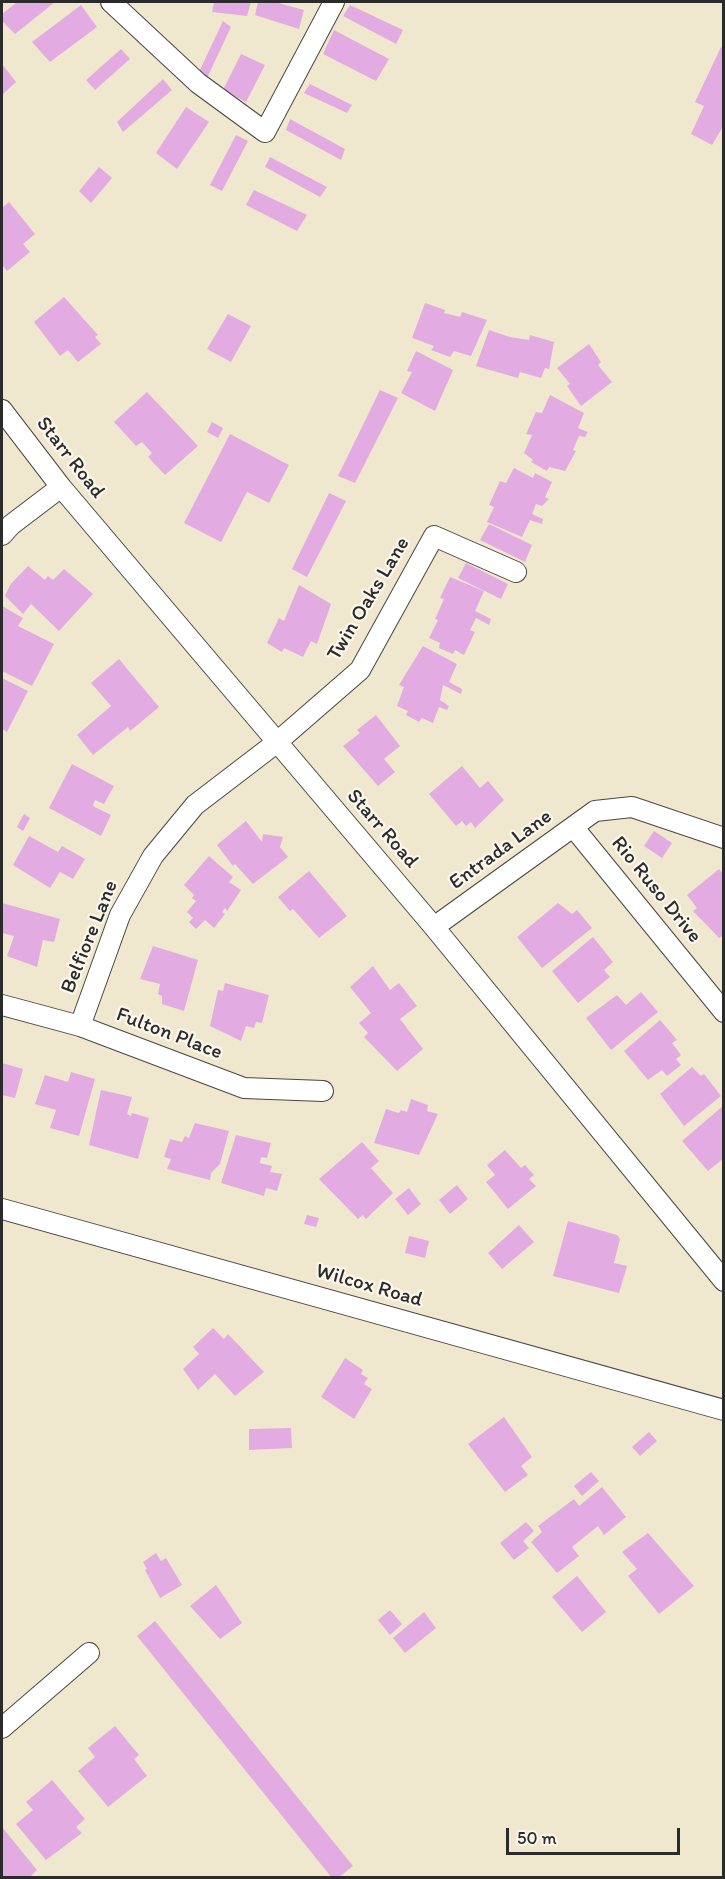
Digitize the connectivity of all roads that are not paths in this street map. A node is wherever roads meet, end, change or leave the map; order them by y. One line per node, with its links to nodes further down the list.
1 (111, 2): 2 (street)
2 (334, 2)
3 (2, 410): 4 (street, Starr Road)
4 (61, 487): 5 (street); 7 (street, Starr Road)
5 (2, 535)
6 (516, 572): 7 (street, Twin Oaks Lane)
7 (276, 743): 10 (street, Starr Road); 13 (street, Belfiore Lane)
8 (574, 828): 9 (street, Entrada Lane); 10 (street, Entrada Lane); 12 (street, Rio Ruso Drive)
9 (723, 838)
10 (435, 927): 16 (street, Starr Road)
11 (2, 1005): 13 (street, Fulton Place)
12 (723, 1012)
13 (80, 1026): 14 (street, Fulton Place)
14 (323, 1091)
15 (2, 1209): 17 (street, Wilcox Road)
16 (723, 1281)
17 (723, 1410)
18 (89, 1653): 19 (street)
19 (2, 1728)

